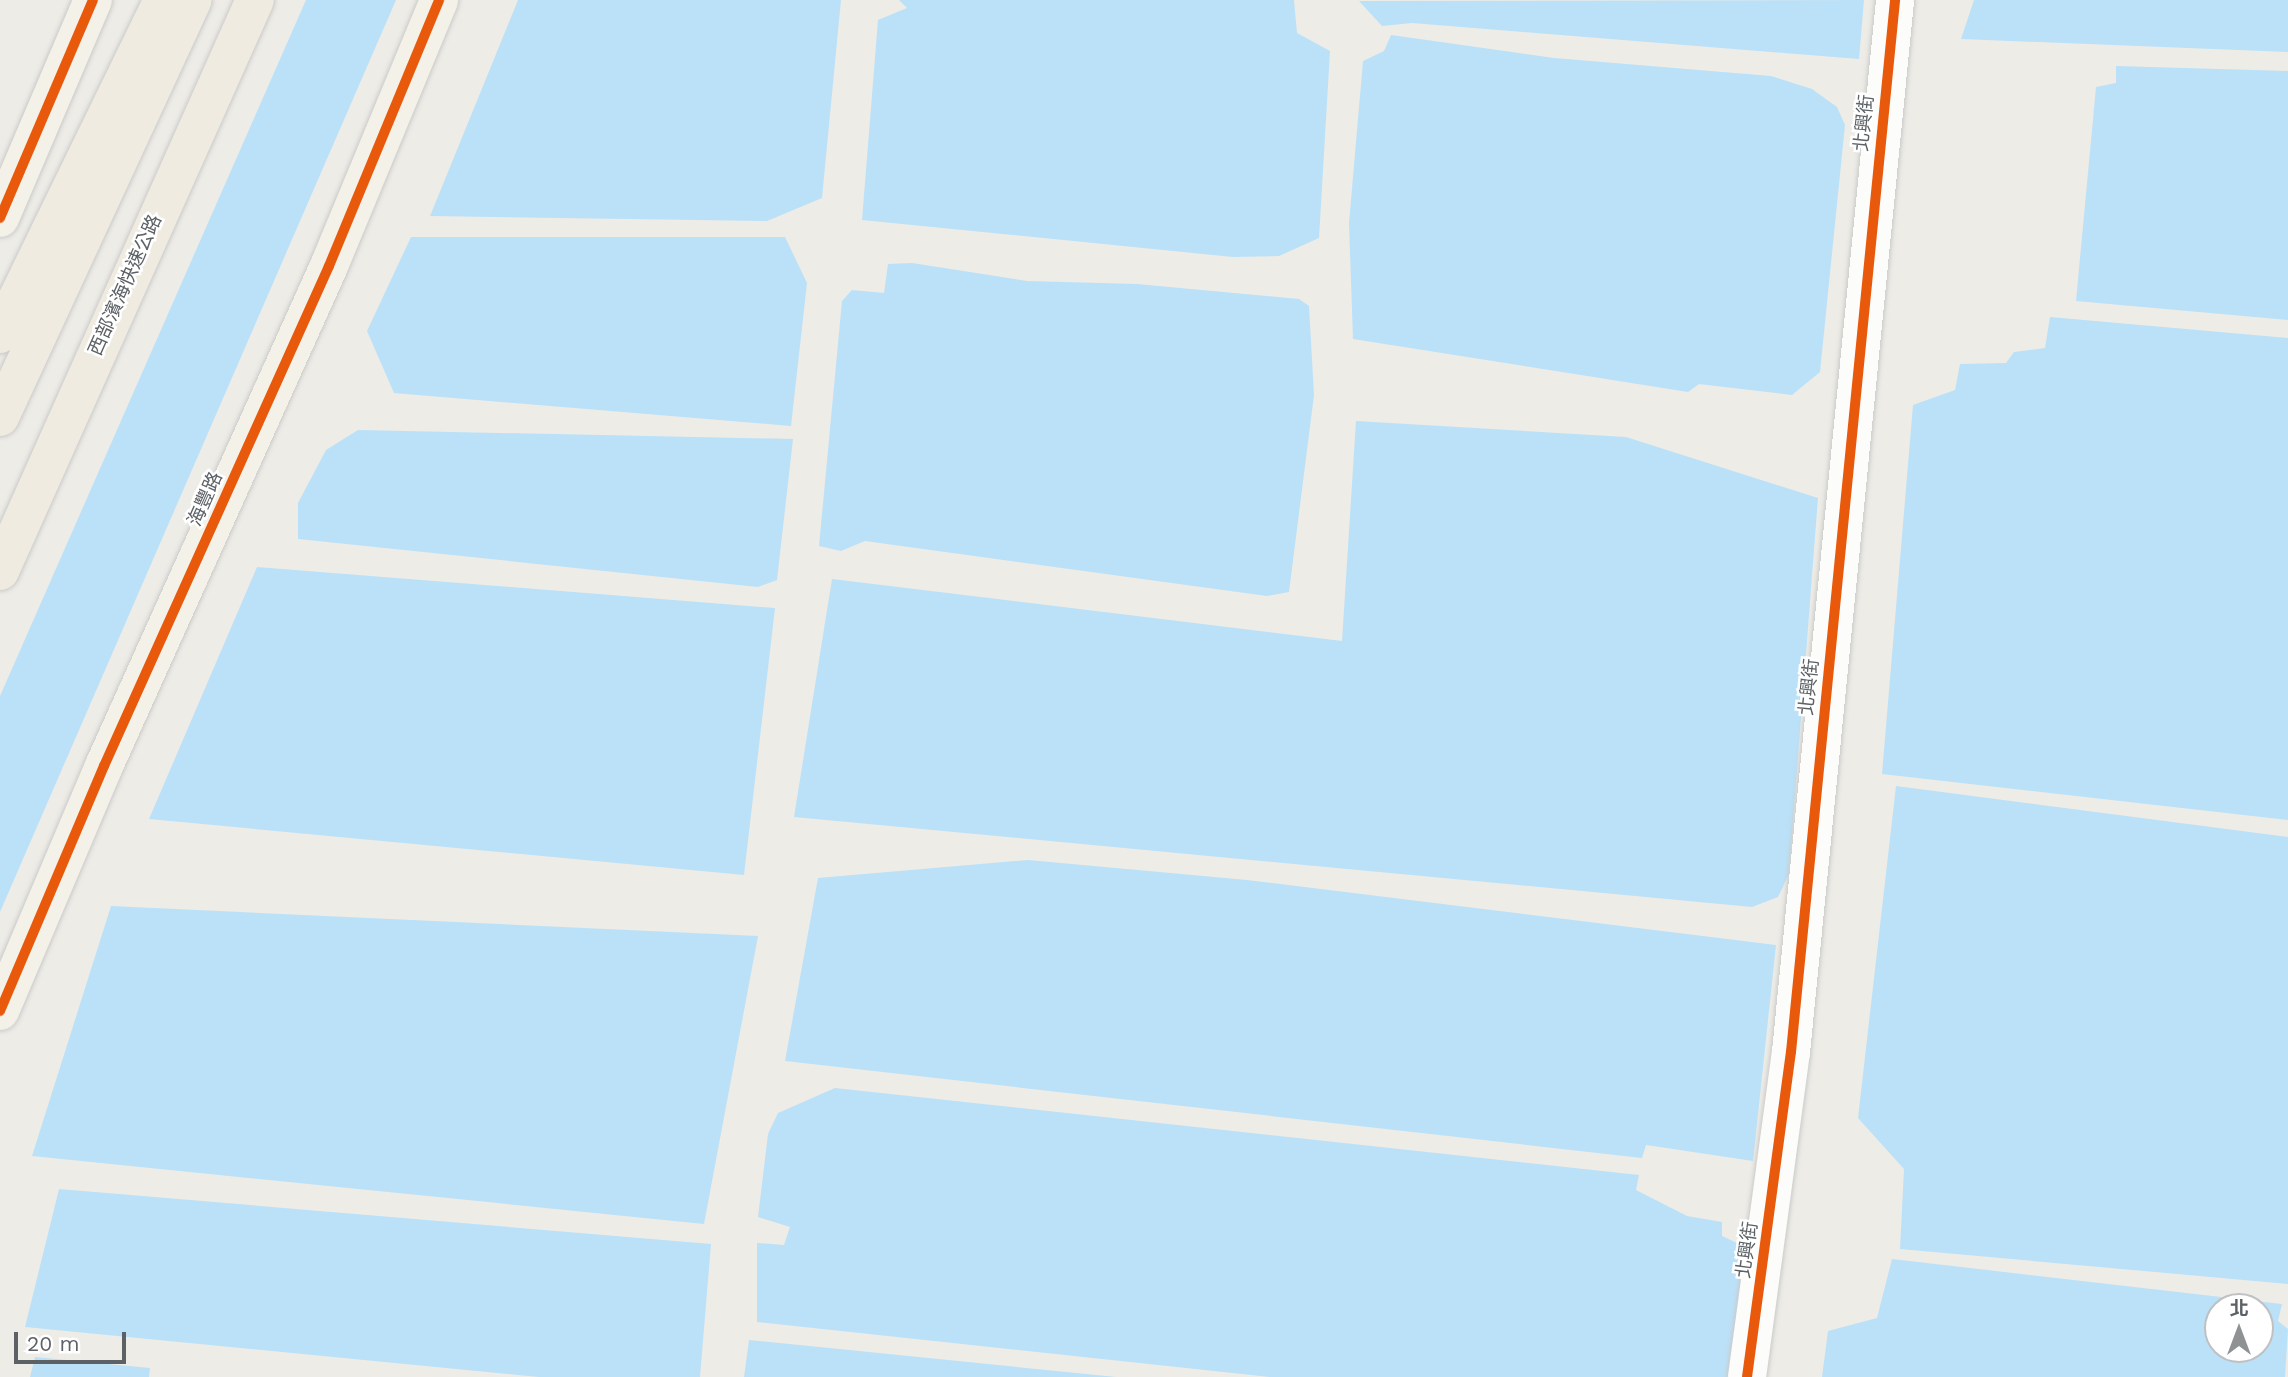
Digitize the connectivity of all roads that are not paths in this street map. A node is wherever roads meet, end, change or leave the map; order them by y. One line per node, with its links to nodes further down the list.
1 (93, 0): 7 (main road)
2 (163, 0): 8 (highway)
3 (193, 0): 9 (highway)
4 (255, 0): 10 (highway, 西部濱海快速公路)
5 (439, 0): 11 (main road, 海豐路)
6 (1895, 0): 12 (street, 北興街)
7 (0, 218)
8 (0, 334)
9 (0, 417)
10 (0, 571)
11 (0, 1011)
12 (1747, 1377)

